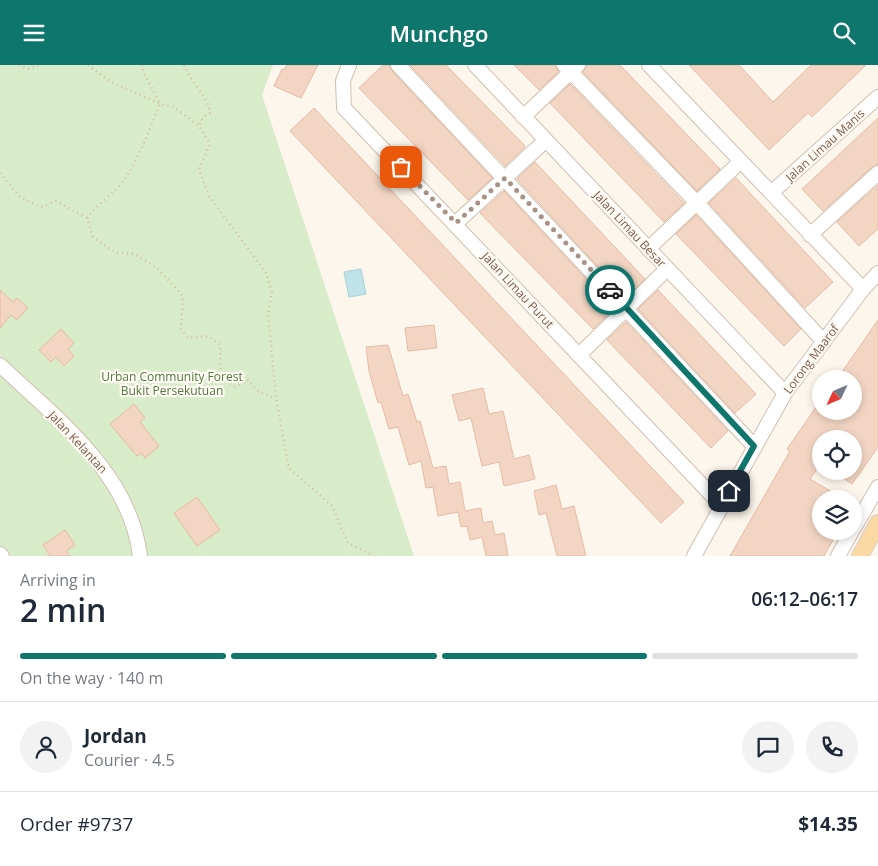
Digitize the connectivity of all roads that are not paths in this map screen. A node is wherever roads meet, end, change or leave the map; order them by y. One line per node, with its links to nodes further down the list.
1 (349, 65): 14 (street, Jalan Limau Purut)
2 (398, 65): 11 (street)
3 (475, 65): 7 (street, Jalan Limau Besar)
4 (649, 65): 9 (street)
5 (571, 68): 7 (street); 13 (street)
6 (878, 97): 12 (street, Jalan Limau Manis)
7 (523, 117): 8 (street, Jalan Limau Besar)
8 (546, 140): 11 (street); 16 (street, Jalan Limau Besar)
9 (741, 161): 12 (street); 13 (street)
10 (878, 173): 15 (street)
11 (505, 178): 14 (street); 20 (street)
12 (772, 193): 15 (street)
13 (697, 203): 16 (street); 21 (street)
14 (456, 223): 22 (street, Jalan Limau Purut)
15 (810, 235): 19 (street)
16 (648, 249): 17 (street, Jalan Limau Besar)
17 (667, 269): 20 (street); 24 (street, Jalan Limau Besar)
18 (878, 273): 19 (street, Lorong Maarof)
19 (863, 289): 21 (street, Lorong Maarof)
20 (627, 309): 22 (street); 25 (street)
21 (824, 342): 24 (street, Lorong Maarof)
22 (579, 355): 27 (street, Jalan Limau Purut)
23 (0, 365): 31 (street, Jalan Kelantan)
24 (785, 393): 25 (street, Lorong Maarof)
25 (754, 446): 27 (street, Lorong Maarof)
26 (878, 487): 28 (street)
27 (721, 505): 33 (street, Lorong Maarof)
28 (862, 515)
29 (878, 523): 35 (main road)
30 (847, 540): 34 (street)
31 (139, 549): 32 (street, Jalan Kelantan)
32 (152, 556)
33 (694, 556)
34 (838, 556)
35 (860, 556)

